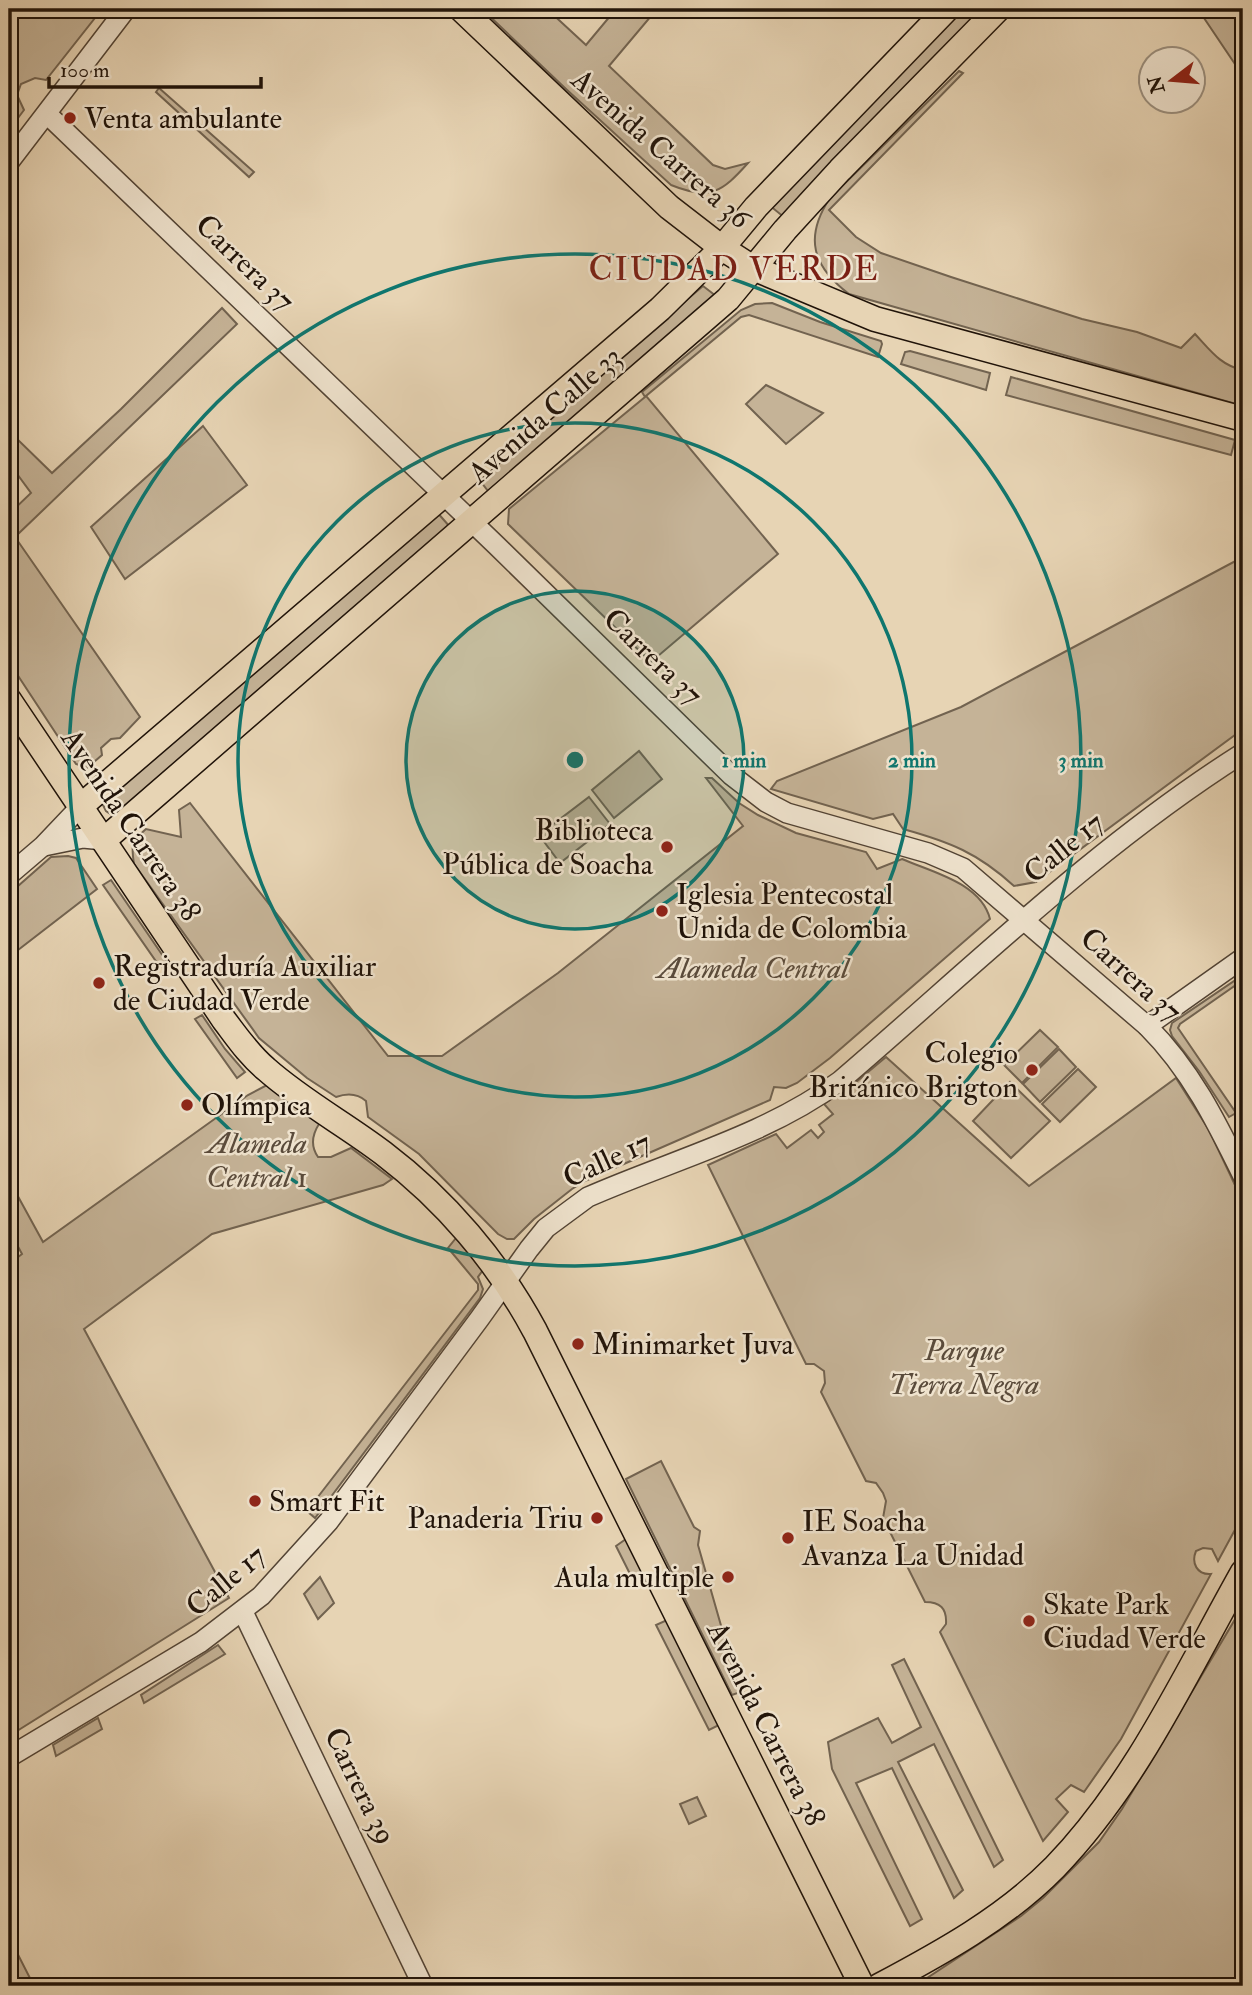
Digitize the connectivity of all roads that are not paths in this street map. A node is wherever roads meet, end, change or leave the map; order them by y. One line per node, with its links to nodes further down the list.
1 (126, 9): 5 (street)
2 (461, 9): 7 (main road, Avenida Carrera 36)
3 (947, 9): 7 (main road, Avenida Calle 33)
4 (998, 9): 8 (main road, Avenida Calle 33)
5 (47, 114): 6 (street); 10 (street, Carrera 37)
6 (9, 162)
7 (722, 248): 8 (main road, Avenida Carrera 36); 10 (main road, Avenida Calle 33)
8 (753, 268): 9 (main road, Avenida Carrera 36); 11 (main road, Avenida Calle 33)
9 (1243, 419)
10 (443, 494): 11 (street, Carrera 37); 14 (main road, Avenida Calle 33)
11 (470, 520): 15 (main road, Avenida Calle 33); 18 (street, Carrera 37)
12 (9, 700): 14 (main road, Avenida Carrera 38)
13 (1243, 753): 18 (street, Calle 17)
14 (81, 806): 15 (main road, Avenida Carrera 38); 16 (street)
15 (104, 840): 16 (street); 22 (main road, Avenida Carrera 38)
16 (43, 846): 17 (street)
17 (9, 875)
18 (1023, 920): 20 (street, Carrera 37); 22 (street, Calle 17)
19 (1243, 958): 20 (street)
20 (1147, 1026): 21 (street, Carrera 37)
21 (1243, 1176)
22 (507, 1282): 24 (street, Calle 17); 27 (main road, Avenida Carrera 38)
23 (1243, 1572): 28 (main road)
24 (243, 1612): 25 (street, Calle 17); 26 (street, Carrera 39)
25 (9, 1758)
26 (423, 1986)
27 (862, 1986)
28 (879, 1986)

